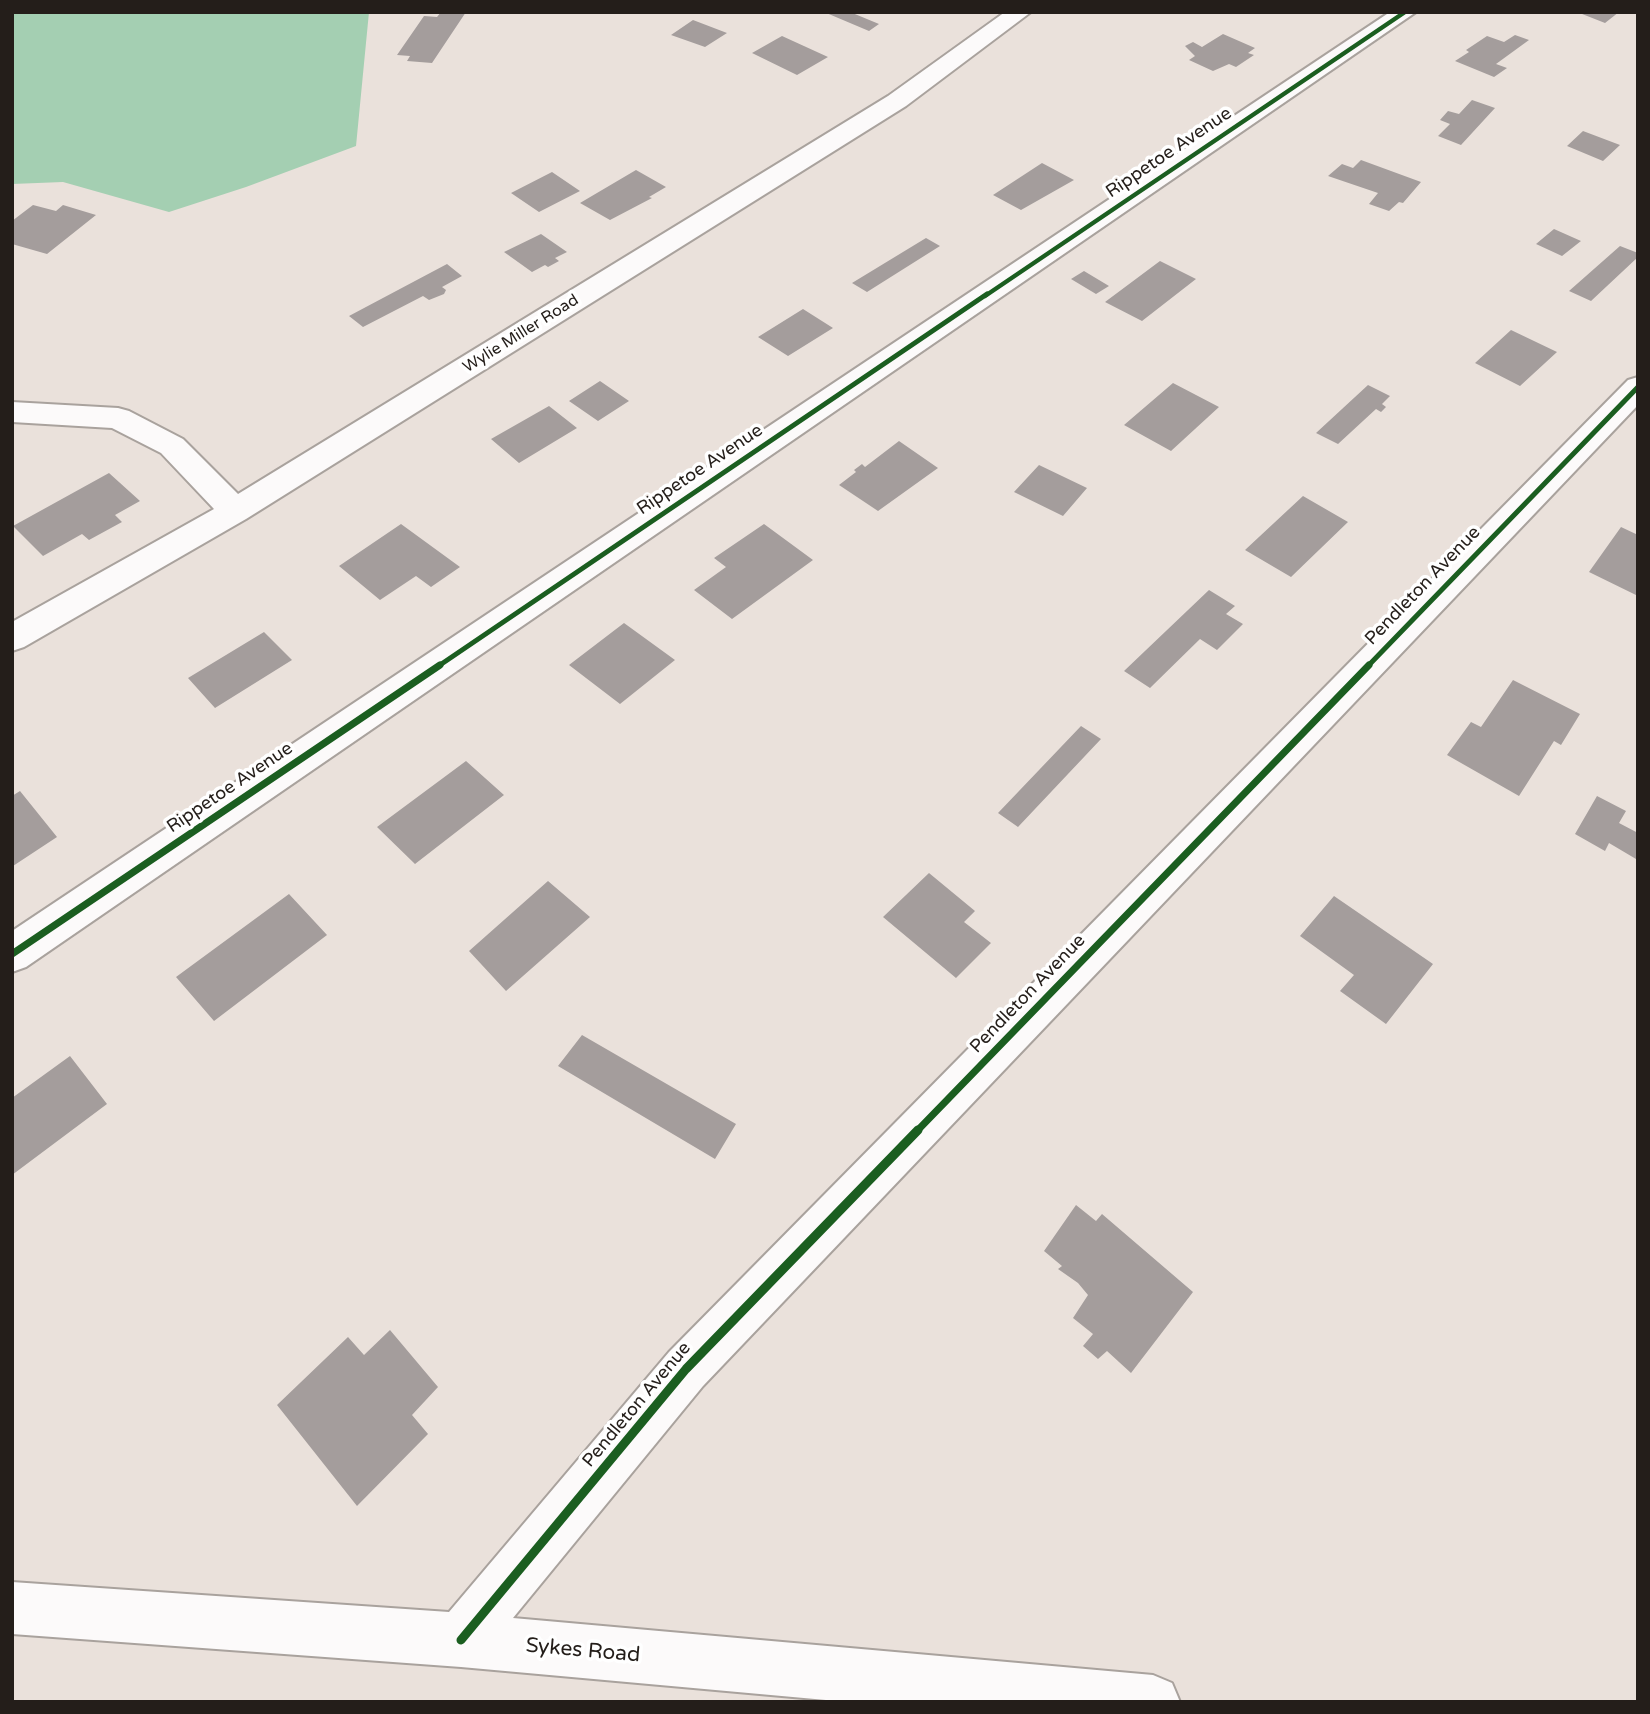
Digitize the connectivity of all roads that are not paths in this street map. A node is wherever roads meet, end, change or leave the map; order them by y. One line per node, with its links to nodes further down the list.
1 (1020, 12): 5 (street, Wylie Miller Road)
2 (1405, 12): 7 (street, Rippetoe Avenue)
3 (1638, 387): 9 (street, Pendleton Avenue)
4 (12, 411): 5 (street)
5 (235, 511): 6 (street, Wylie Miller Road)
6 (12, 638)
7 (12, 954)
8 (12, 1608): 9 (street, Sykes Road)
9 (461, 1640): 10 (street, Sykes Road)
10 (1153, 1702)

